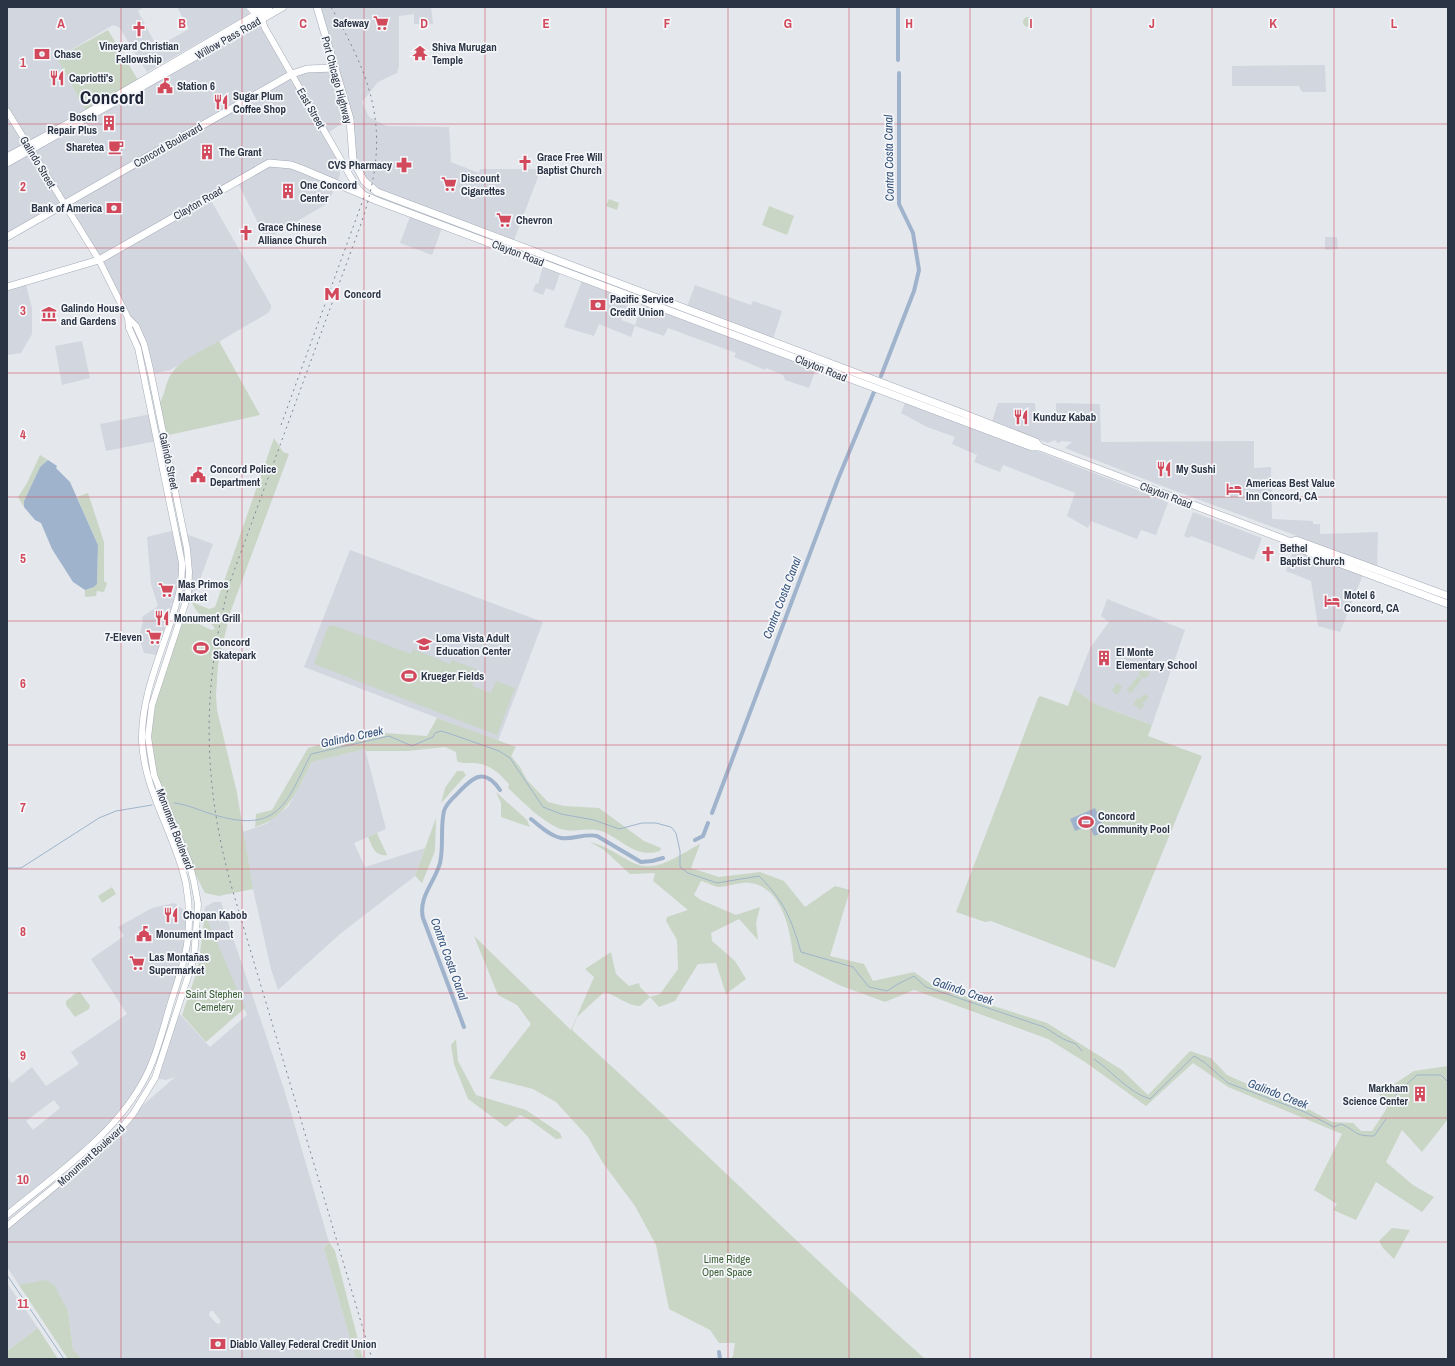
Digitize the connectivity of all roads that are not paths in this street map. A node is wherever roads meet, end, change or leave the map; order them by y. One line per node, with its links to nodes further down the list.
1 (250, 7): 5 (main road, East Street)
2 (269, 7): 5 (main road, Willow Pass Road)
3 (282, 7): 5 (main road, Willow Pass Road)
4 (317, 7): 6 (main road, Port Chicago Highway)
5 (258, 13): 7 (main road, East Street); 9 (main road, Willow Pass Road)
6 (335, 68): 7 (main road, Concord Boulevard); 12 (main road, Port Chicago Highway)
7 (292, 74): 13 (main road, East Street); 14 (main road, Concord Boulevard)
8 (7, 111): 9 (main road, Galindo Street)
9 (29, 147): 10 (main road, Willow Pass Road); 11 (main road, Willow Pass Road); 14 (main road, Galindo Street)
10 (7, 157)
11 (7, 163)
12 (377, 192): 20 (main road, Clayton Road)
13 (364, 194): 16 (main road, Clayton Road); 20 (main road, Clayton Road)
14 (64, 204): 15 (main road, Concord Boulevard); 16 (main road, Galindo Street)
15 (7, 237)
16 (99, 260): 17 (main road, Clayton Road); 18 (main road, Galindo Street)
17 (7, 287)
18 (128, 318): 19 (main road, Galindo Street); 21 (main road, Galindo Street)
19 (158, 446): 21 (main road); 22 (main road, Galindo Street)
20 (1040, 447): 24 (main road, Clayton Road)
21 (170, 466): 23 (main road, Galindo Street)
22 (171, 507): 23 (main road); 27 (main road, Galindo Street)
23 (181, 518): 28 (main road, Galindo Street)
24 (1291, 542): 25 (main road, Clayton Road); 26 (main road, Clayton Road)
25 (1448, 596)
26 (1448, 604)
27 (176, 607): 29 (main road, Monument Boulevard)
28 (184, 609): 30 (main road, Monument Boulevard)
29 (7, 1215)
30 (7, 1226)

